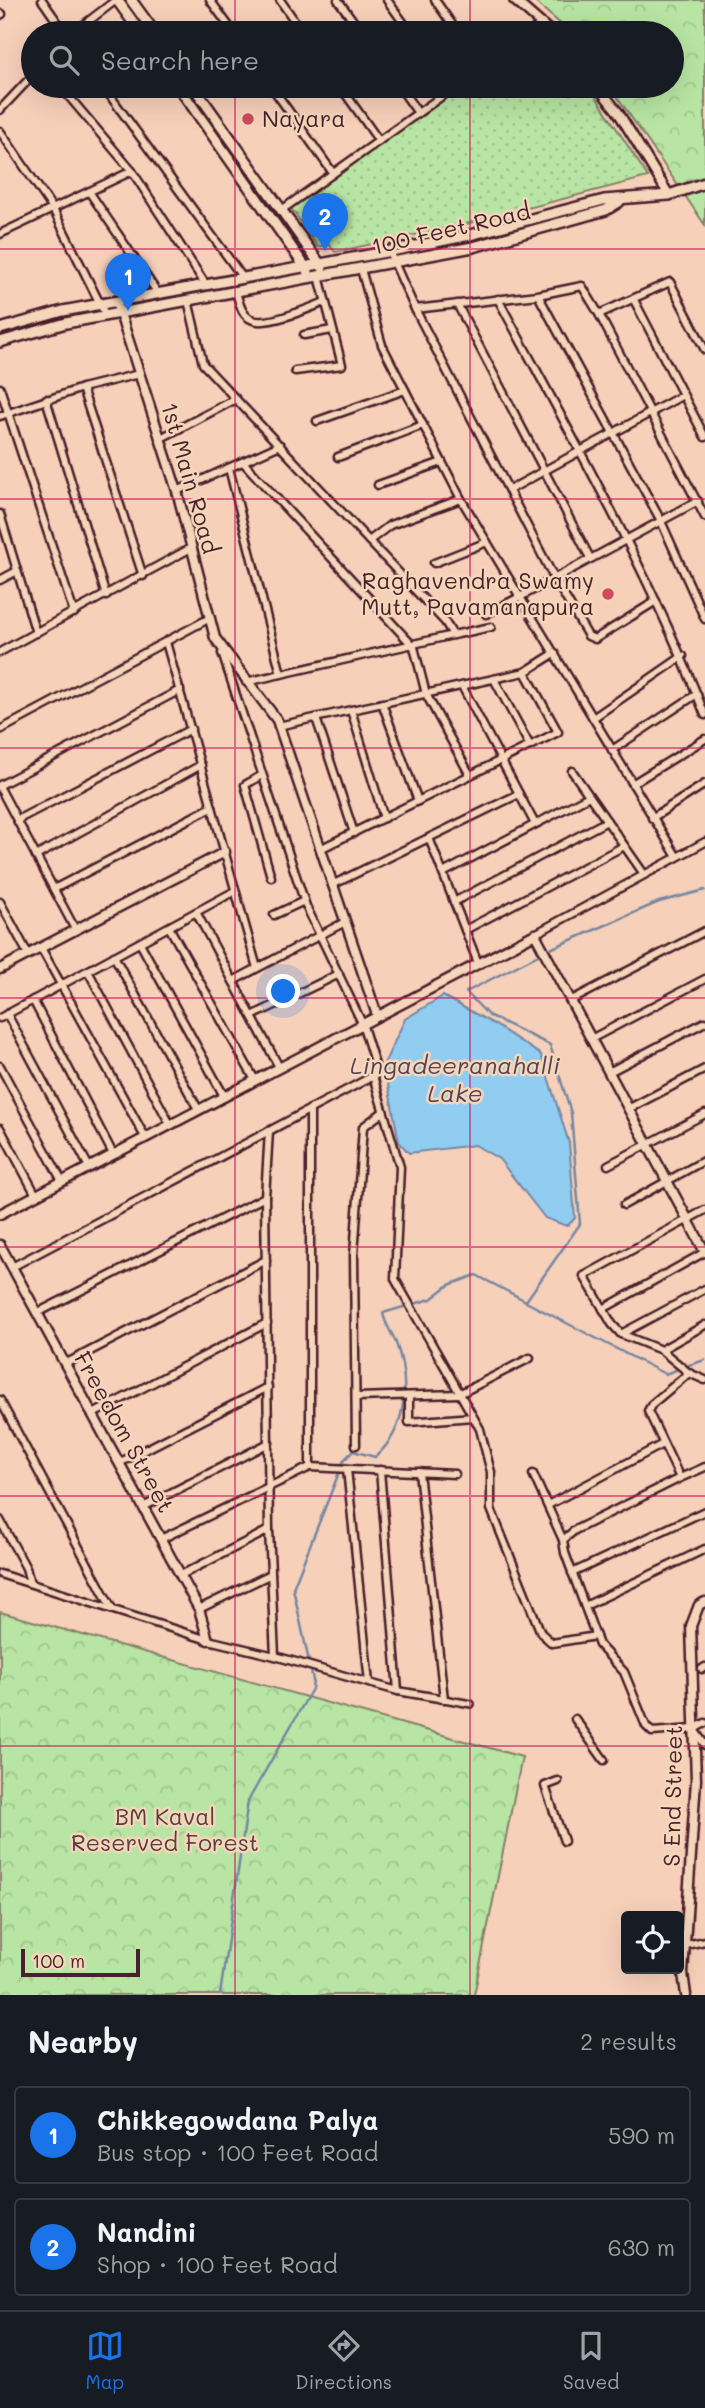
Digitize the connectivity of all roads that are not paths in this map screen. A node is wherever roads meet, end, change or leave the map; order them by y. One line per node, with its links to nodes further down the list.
1 (42, 0): 10 (street)
2 (116, 0): 11 (street); 12 (main road)
3 (131, 0): 13 (main road)
4 (210, 0): 14 (street)
5 (280, 0): 15 (street)
6 (338, 0): 16 (street)
7 (387, 0): 17 (street)
8 (435, 0): 18 (street)
9 (514, 0): 19 (street)
10 (57, 21)
11 (89, 21)
12 (132, 21)
13 (146, 21)
14 (225, 21)
15 (295, 21)
16 (353, 21)
17 (402, 21)
18 (450, 21)
19 (538, 21)
20 (21, 88): 30 (street)
21 (70, 98): 36 (street)
22 (112, 98): 51 (street)
23 (186, 98): 34 (main road)
24 (202, 98): 32 (main road)
25 (280, 98): 37 (street)
26 (349, 98): 35 (street)
27 (407, 98): 31 (street)
28 (438, 98): 31 (street)
29 (607, 98): 40 (street)
30 (0, 110)
31 (418, 113): 35 (street)
32 (222, 125): 34 (main road); 43 (main road)
33 (0, 131): 42 (street)
34 (211, 133): 48 (main road)
35 (379, 141): 37 (street)
36 (132, 171): 39 (street); 52 (street)
37 (333, 173): 43 (street)
38 (705, 183): 40 (main road, 100 Feet Road)
39 (90, 193): 42 (street); 53 (street)
40 (669, 195): 41 (main road, 100 Feet Road)
41 (619, 202): 45 (main road, 100 Feet Road); 46 (main road, 100 Feet Road)
42 (52, 209): 44 (street); 62 (street)
43 (283, 209): 47 (main road)
44 (0, 234)
45 (389, 251): 46 (street); 47 (main road, 100 Feet Road)
46 (393, 263): 49 (main road, 100 Feet Road); 63 (street)
47 (320, 264): 48 (main road, 100 Feet Road); 50 (main road)
48 (305, 267): 50 (main road); 51 (main road, 100 Feet Road)
49 (361, 269): 50 (main road, 100 Feet Road); 76 (street)
50 (320, 276): 54 (main road, 100 Feet Road); 60 (street)
51 (243, 278): 52 (main road, 100 Feet Road)
52 (206, 285): 53 (main road, 100 Feet Road)
53 (157, 292): 59 (main road, 100 Feet Road)
54 (236, 292): 57 (main road, 100 Feet Road); 60 (street)
55 (538, 295): 56 (street); 65 (street); 85 (street)
56 (498, 299): 61 (street); 89 (street)
57 (188, 300): 64 (main road, 100 Feet Road); 79 (street)
58 (634, 300): 65 (street); 71 (street); 77 (street)
59 (116, 301): 62 (main road, 100 Feet Road); 64 (street, 1st Main Road)
60 (325, 303): 68 (street)
61 (457, 304): 63 (street); 94 (street)
62 (100, 305): 66 (street); 67 (main road, 100 Feet Road)
63 (415, 309): 96 (street)
64 (120, 314): 66 (main road, 100 Feet Road); 73 (street, 1st Main Road)
65 (599, 314): 81 (street)
66 (106, 316): 70 (main road, 100 Feet Road)
67 (0, 329)
68 (332, 330): 69 (street); 72 (street)
69 (304, 335)
70 (0, 342)
71 (705, 350)
72 (295, 371)
73 (139, 374): 75 (street); 87 (street, 1st Main Road)
74 (0, 388): 80 (street)
75 (82, 388): 78 (street); 111 (street)
76 (405, 390): 83 (street); 84 (street)
77 (683, 395): 81 (street); 86 (street)
78 (46, 399): 80 (street); 114 (street)
79 (236, 399): 87 (street); 88 (street)
80 (9, 412): 82 (street); 117 (street)
81 (650, 413): 85 (street); 99 (street)
82 (0, 416)
83 (317, 421)
84 (424, 425): 90 (street); 91 (street)
85 (611, 433): 89 (street); 102 (street)
86 (705, 437)
87 (161, 438): 97 (street, 1st Main Road)
88 (280, 445): 92 (street); 105 (street)
89 (580, 451): 94 (street); 104 (street)
90 (338, 457)
91 (442, 461): 95 (street); 98 (street)
92 (243, 462): 93 (street); 125 (street)
93 (229, 468): 97 (street); 131 (street)
94 (544, 471): 96 (street); 108 (street)
95 (378, 485)
96 (509, 490): 112 (street)
97 (177, 491): 107 (street, 1st Main Road)
98 (461, 499): 105 (street); 106 (street)
99 (698, 501): 101 (street); 102 (street)
100 (0, 514): 103 (street)
101 (705, 517)
102 (660, 519): 104 (street); 120 (street)
103 (3, 534): 110 (street)
104 (625, 540): 108 (street); 116 (street)
105 (369, 541): 123 (street)
106 (487, 542): 109 (street); 115 (street)
107 (191, 548): 111 (street); 119 (street, 1st Main Road)
108 (590, 558): 112 (street)
109 (433, 563)
110 (18, 571): 113 (street); 122 (street)
111 (143, 576): 114 (street)
112 (554, 578): 115 (street); 116 (street)
113 (0, 580)
114 (106, 596): 117 (street)
115 (520, 597): 118 (street); 128 (street)
116 (656, 601): 129 (street)
117 (74, 613): 122 (street)
118 (486, 614)
119 (208, 619): 124 (street); 127 (street, 1st Main Road)
120 (705, 619)
121 (491, 627): 123 (street)
122 (36, 633): 126 (street)
123 (453, 635): 125 (street)
124 (166, 642): 135 (street); 145 (street)
125 (414, 647): 131 (street); 136 (street)
126 (0, 652)
127 (222, 653): 133 (street, 1st Main Road); 152 (street)
128 (555, 653): 130 (street); 142 (street)
129 (684, 656): 137 (street); 142 (street)
130 (525, 672): 132 (street); 147 (street)
131 (281, 674): 133 (street)
132 (494, 679): 134 (street); 147 (street)
133 (246, 682): 143 (street, 1st Main Road)
134 (462, 686): 136 (street); 149 (street)
135 (180, 690): 144 (street); 156 (street)
136 (426, 694): 138 (street); 153 (street)
137 (697, 694): 140 (street); 148 (street)
138 (382, 704): 139 (street); 159 (street)
139 (351, 710): 141 (street); 161 (street)
140 (705, 715)
141 (316, 718): 143 (street); 166 (street)
142 (593, 718): 148 (street)
143 (278, 726): 170 (street, 1st Main Road)
144 (191, 729): 150 (street); 163 (street)
145 (0, 730)
146 (705, 738): 154 (street)
147 (530, 746): 149 (street)
148 (612, 750): 154 (street)
149 (502, 760): 153 (street); 157 (street)
150 (201, 765): 160 (street); 172 (street)
151 (572, 771): 158 (street)
152 (262, 775): 176 (street); 180 (street)
153 (470, 775): 159 (street)
154 (632, 784): 162 (street)
155 (705, 784): 162 (street)
156 (0, 787): 163 (street)
157 (519, 794): 165 (street); 167 (street)
158 (589, 796): 164 (street); 165 (street)
159 (418, 801): 161 (street)
160 (212, 807): 171 (street); 178 (street)
161 (384, 818): 166 (street)
162 (652, 818): 173 (street)
163 (17, 820): 172 (street)
164 (607, 821): 169 (street); 182 (street)
165 (535, 824): 174 (street)
166 (354, 832): 170 (street)
167 (429, 838): 174 (street); 177 (street)
168 (705, 842): 173 (street)
169 (624, 846): 175 (street); 188 (street)
170 (320, 849): 177 (street, 1st Main Road)
171 (225, 852): 179 (street); 187 (street)
172 (36, 856): 178 (street)
173 (677, 857): 175 (street)
174 (443, 873): 182 (street)
175 (643, 874): 190 (street)
176 (271, 877)
177 (332, 885): 185 (street, 1st Main Road)
178 (54, 889): 187 (street)
179 (235, 891): 183 (street); 197 (street)
180 (304, 901): 184 (street); 191 (street)
181 (0, 902): 194 (street)
182 (454, 902): 188 (street)
183 (196, 912): 186 (street); 202 (street)
184 (274, 915)
185 (345, 922): 191 (street); 206 (street, 1st Main Road)
186 (169, 926): 192 (street); 217 (street)
187 (75, 929): 193 (street)
188 (465, 930): 196 (street)
189 (705, 931): 205 (street)
190 (535, 934): 196 (street); 205 (street)
191 (318, 936): 197 (street); 200 (street)
192 (140, 943): 195 (street); 218 (street)
193 (41, 948): 194 (street); 203 (street)
194 (28, 954): 198 (street)
195 (114, 957): 199 (street); 221 (street)
196 (478, 963): 206 (street)
197 (257, 968): 202 (street)
198 (0, 970)
199 (88, 971): 203 (street); 224 (street)
200 (339, 974): 208 (street); 210 (street)
201 (705, 979): 211 (street)
202 (233, 981): 208 (street)
203 (62, 984): 204 (street); 227 (street)
204 (33, 1000): 207 (street); 229 (street)
205 (570, 1001): 211 (street)
206 (377, 1015): 210 (street)
207 (3, 1016): 232 (street)
208 (252, 1016): 213 (street)
209 (705, 1022): 215 (street)
210 (362, 1023): 213 (street); 216 (street)
211 (591, 1039): 215 (street)
212 (0, 1066): 233 (street)
213 (279, 1067): 217 (street)
214 (705, 1069): 220 (street)
215 (609, 1072): 220 (street)
216 (373, 1076): 219 (street); 222 (street)
217 (254, 1080): 218 (street)
218 (224, 1096): 221 (street)
219 (310, 1109): 226 (street); 267 (street)
220 (628, 1109): 228 (street)
221 (198, 1110): 224 (street)
222 (383, 1112): 257 (street); 259 (street)
223 (705, 1114): 228 (street)
224 (170, 1124): 227 (street)
225 (0, 1128): 235 (street)
226 (269, 1131): 236 (street); 244 (street)
227 (145, 1137): 229 (street)
228 (647, 1144): 231 (street); 234 (street)
229 (113, 1154): 232 (street)
230 (705, 1160): 234 (street)
231 (608, 1166)
232 (89, 1167): 233 (street)
233 (62, 1181): 235 (street)
234 (667, 1181): 237 (street); 240 (street)
235 (36, 1195): 239 (street)
236 (265, 1197): 243 (street); 247 (street)
237 (624, 1205)
238 (705, 1210): 240 (street)
239 (0, 1214)
240 (688, 1219): 242 (street); 246 (street)
241 (0, 1245): 244 (street, Freedom Street)
242 (705, 1252): 246 (street)
243 (266, 1260): 248 (street); 253 (street)
244 (12, 1266): 247 (street, Freedom Street)
245 (705, 1289): 250 (street)
246 (603, 1309): 250 (street)
247 (37, 1313): 253 (street, Freedom Street)
248 (267, 1323): 256 (street); 261 (street)
249 (705, 1325): 251 (street)
250 (621, 1334): 251 (street)
251 (661, 1350): 254 (street)
252 (530, 1358): 257 (street)
253 (65, 1364): 261 (street, Freedom Street)
254 (689, 1373): 255 (street); 264 (street)
255 (705, 1380)
256 (268, 1387): 263 (street); 266 (street)
257 (459, 1394): 258 (street); 262 (street)
258 (408, 1396): 259 (street); 262 (street)
259 (356, 1397): 265 (street)
260 (0, 1401): 291 (street)
261 (93, 1414): 266 (street, Freedom Street)
262 (473, 1417): 293 (street)
263 (269, 1443): 275 (street); 277 (street)
264 (663, 1444): 274 (street); 276 (street)
265 (356, 1445)
266 (119, 1463): 277 (street, Freedom Street)
267 (310, 1466): 269 (street); 275 (street)
268 (705, 1467): 274 (street)
269 (347, 1468): 270 (street); 296 (street)
270 (380, 1470): 271 (street); 297 (street)
271 (419, 1472): 272 (street); 298 (street)
272 (455, 1474)
273 (533, 1474): 276 (street)
274 (680, 1478): 282 (street)
275 (270, 1486): 280 (street); 281 (street)
276 (548, 1505): 282 (street)
277 (143, 1507): 281 (street, Freedom Street)
278 (705, 1511): 284 (street)
279 (0, 1520): 288 (street)
280 (269, 1530): 286 (street); 287 (street)
281 (161, 1539): 287 (street, Freedom Street)
282 (563, 1540): 284 (street)
283 (705, 1549): 290 (street)
284 (572, 1573): 290 (street)
285 (0, 1574): 288 (street)
286 (271, 1574): 292 (street); 295 (street)
287 (181, 1576): 292 (street, Freedom Street)
288 (30, 1583): 291 (street)
289 (705, 1602): 302 (street, S End Street)
290 (585, 1606): 293 (street)
291 (112, 1609): 294 (street)
292 (199, 1609): 294 (street, Freedom Street)
293 (596, 1636): 302 (street)
294 (208, 1640): 295 (street)
295 (275, 1657): 296 (street)
296 (369, 1684): 297 (street)
297 (398, 1691): 298 (street)
298 (444, 1699): 299 (street)
299 (471, 1704)
300 (575, 1719): 304 (street)
301 (705, 1723): 302 (street)
302 (694, 1729): 303 (street); 308 (street, S End Street)
303 (705, 1745)
304 (604, 1760)
305 (558, 1781): 306 (street)
306 (564, 1841)
307 (705, 1941): 308 (street)
308 (686, 1945): 309 (street, S End Street)
309 (686, 1995)

